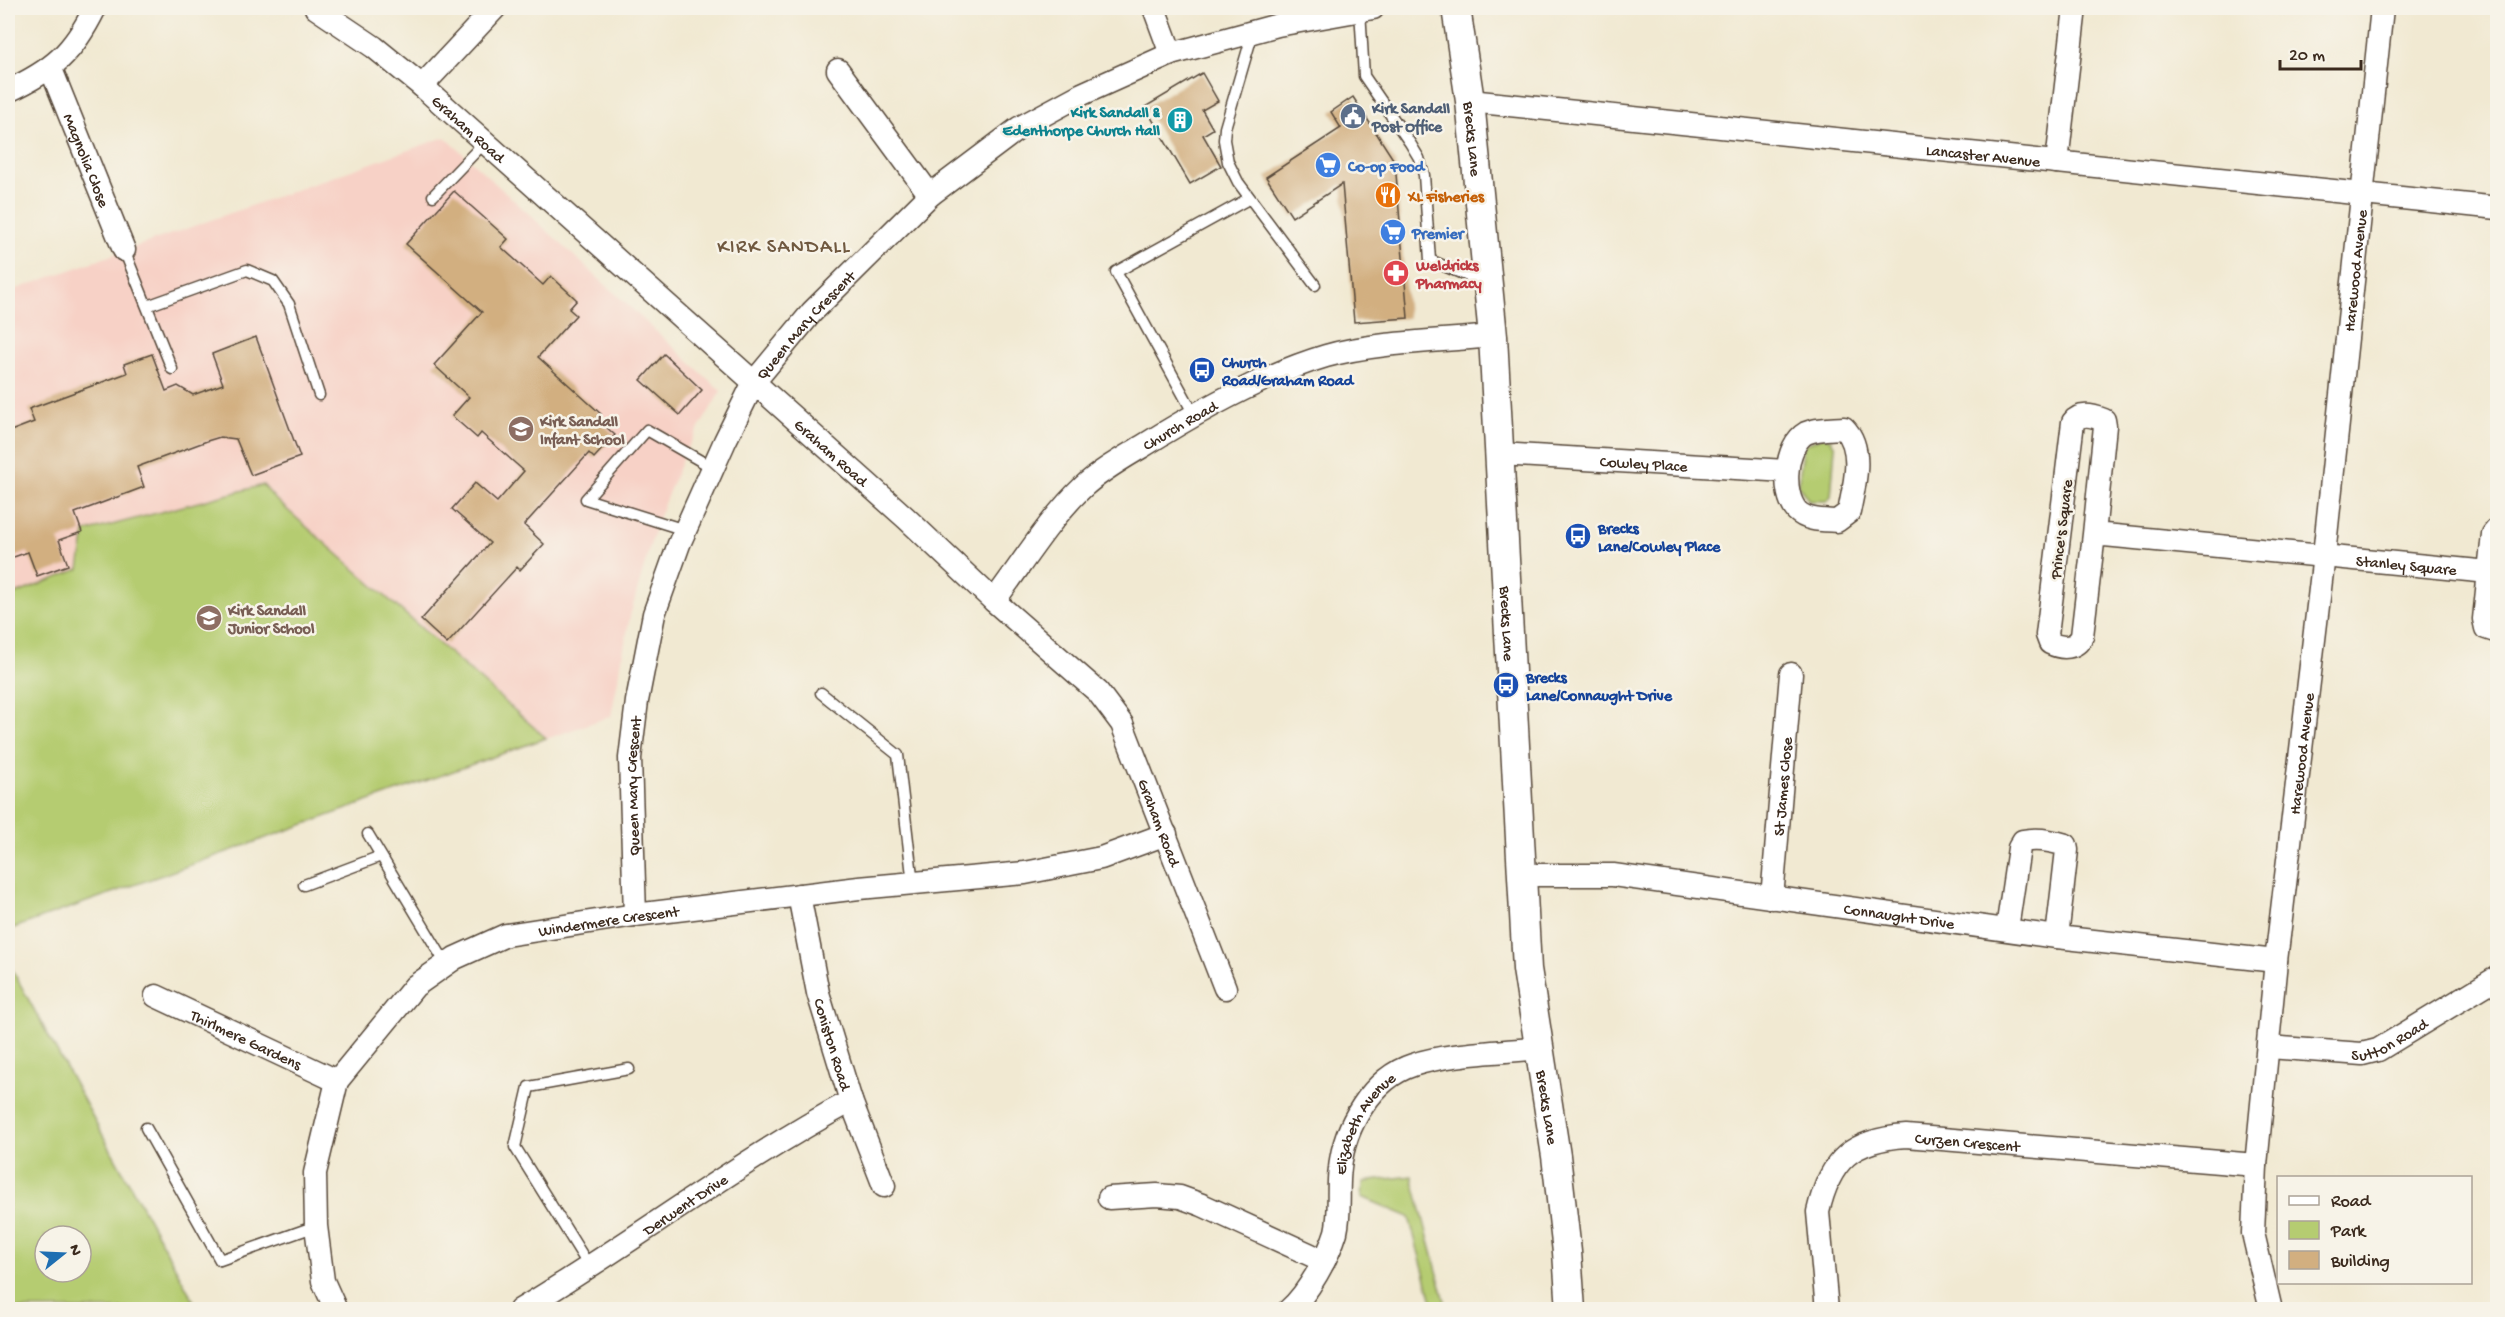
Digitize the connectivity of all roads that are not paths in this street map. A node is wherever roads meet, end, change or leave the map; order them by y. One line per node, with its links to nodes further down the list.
1 (95, 8): 11 (street)
2 (316, 8): 13 (street, Graham Road)
3 (495, 8): 13 (street)
4 (1154, 8): 10 (street)
5 (1456, 8): 15 (street, Brecks Lane)
6 (2075, 8): 17 (street)
7 (2382, 8): 19 (street, Harewood Avenue)
8 (1366, 9): 9 (street, Queen Mary Crescent); 25 (lane)
9 (1253, 32): 10 (street, Queen Mary Crescent); 21 (lane)
10 (1172, 54): 18 (street, Queen Mary Crescent)
11 (51, 69): 14 (street); 23 (street, Magnolia Close)
12 (838, 70): 18 (street)
13 (422, 86): 16 (street, Graham Road)
14 (8, 91)
15 (1470, 101): 17 (street, Lancaster Avenue); 25 (street, Brecks Lane)
16 (485, 142): 20 (lane); 29 (street, Graham Road)
17 (2057, 162): 19 (street, Lancaster Avenue)
18 (930, 195): 29 (street, Queen Mary Crescent)
19 (2363, 195): 22 (street, Lancaster Avenue); 38 (street, Harewood Avenue)
20 (433, 196)
21 (1250, 198): 24 (lane); 31 (lane)
22 (2498, 208)
23 (124, 250): 26 (lane)
24 (1315, 285)
25 (1488, 285): 27 (street, Brecks Lane)
26 (147, 306): 28 (lane); 30 (lane)
27 (1493, 336): 31 (street, Church Road); 32 (street, Brecks Lane)
28 (172, 369)
29 (754, 382): 33 (street, Queen Mary Crescent); 40 (street, Graham Road)
30 (320, 395)
31 (1195, 416): 40 (street, Church Road)
32 (1500, 454): 34 (street, Cowley Place); 47 (street, Brecks Lane)
33 (713, 468): 36 (street, Queen Mary Crescent); 36 (lane)
34 (1786, 471)
35 (2498, 528): 39 (street)
36 (685, 530): 52 (street, Queen Mary Crescent)
37 (2094, 534): 37 (street, Prince's Square); 38 (street, Prince's Square)
38 (2324, 555): 39 (street, Stanley Square); 55 (street, Harewood Avenue)
39 (2489, 572): 41 (street)
40 (994, 601): 45 (street, Graham Road)
41 (2498, 632)
42 (1791, 674): 51 (street, St James Close)
43 (821, 693): 48 (lane)
44 (368, 834): 46 (lane)
45 (1166, 834): 48 (street, Windermere Crescent); 58 (street, Graham Road)
46 (381, 856): 49 (lane); 56 (lane)
47 (1522, 875): 51 (street, Connaught Drive); 61 (street, Brecks Lane)
48 (913, 884): 50 (street, Windermere Crescent)
49 (304, 885)
50 (799, 895): 52 (street, Windermere Crescent); 64 (street, Coniston Road)
51 (1772, 898): 53 (street, Connaught Drive)
52 (635, 915): 56 (street, Windermere Crescent)
53 (2007, 929): 54 (street, Connaught Drive); 54 (street)
54 (2057, 937): 55 (street, Connaught Drive)
55 (2276, 961): 60 (street, Harewood Avenue)
56 (446, 964): 63 (street, Windermere Crescent)
57 (2498, 977): 60 (street, Sutton Road)
58 (1225, 988)
59 (156, 996): 63 (street, Thirlmere Gardens)
60 (2269, 1047): 66 (street, Harewood Avenue)
61 (1541, 1048): 70 (street, Elizabeth Avenue); 75 (street, Brecks Lane)
62 (629, 1069): 71 (lane)
63 (338, 1081): 69 (street, Windermere Crescent)
64 (851, 1101): 67 (street, Coniston Road); 71 (street, Derwent Drive)
65 (146, 1128): 69 (lane)
66 (2256, 1165): 76 (street, Curzen Crescent); 77 (street, Harewood Avenue)
67 (884, 1186)
68 (1109, 1198): 70 (street)
69 (316, 1226): 72 (street, Windermere Crescent)
70 (1324, 1261): 74 (street, Elizabeth Avenue)
71 (590, 1266): 73 (street, Derwent Drive)
72 (336, 1310)
73 (520, 1310)
74 (1289, 1310)
75 (1571, 1310)
76 (1827, 1310)
77 (2271, 1310)

